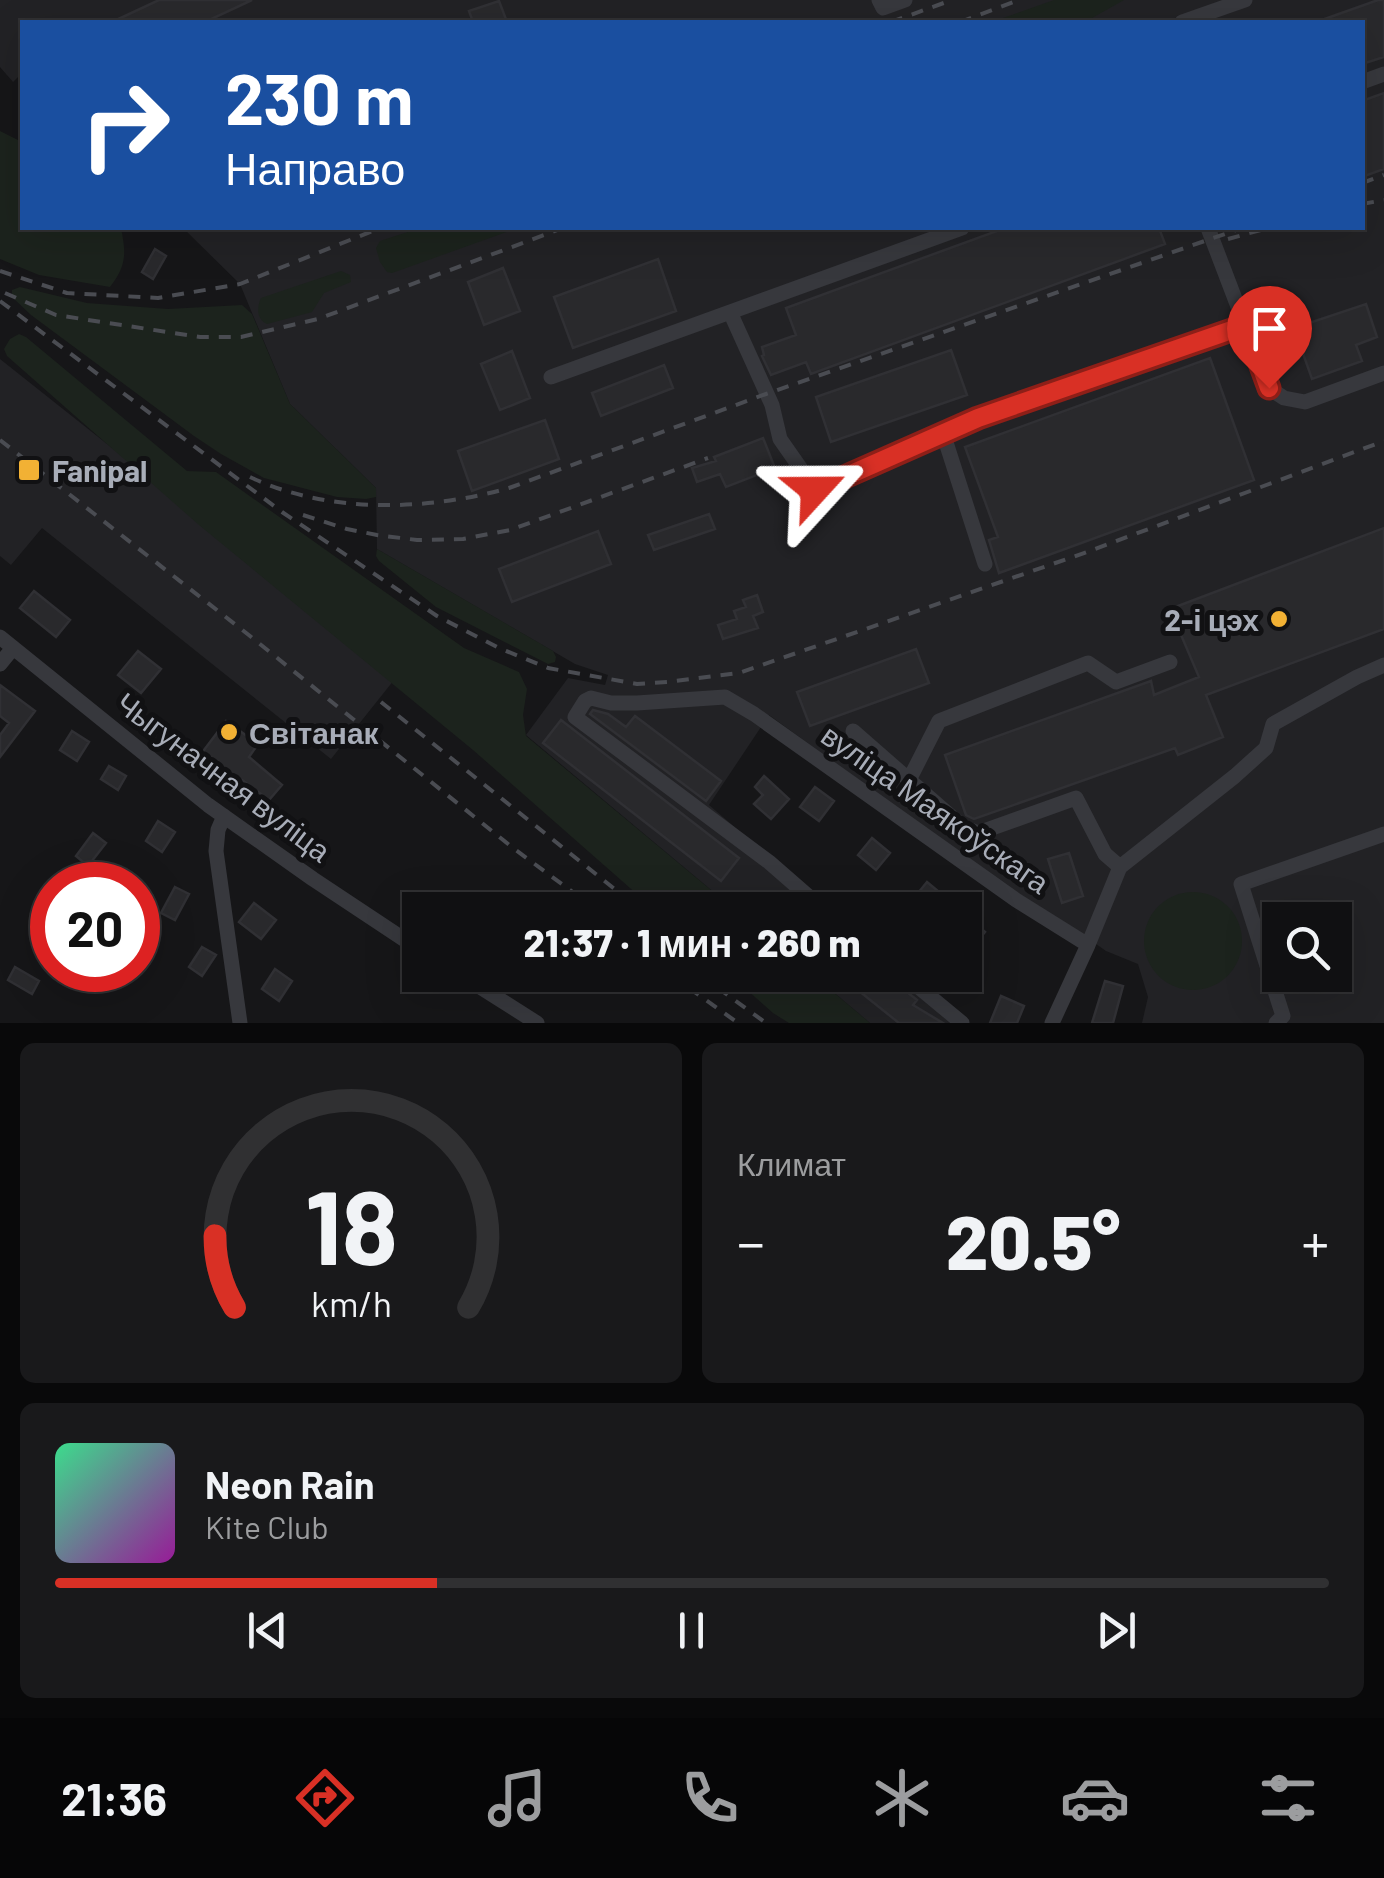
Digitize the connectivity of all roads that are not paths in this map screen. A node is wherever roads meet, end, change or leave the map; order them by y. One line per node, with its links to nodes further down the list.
1 (880, 0): 2 (street)
2 (904, 0)
3 (1245, 0): 4 (street)
4 (1188, 20)
5 (956, 230): 7 (street)
6 (1209, 230): 8 (street)
7 (730, 312): 10 (street); 11 (street)
8 (1246, 325): 9 (street); 11 (street)
9 (1384, 373)
10 (551, 378)
11 (943, 432): 12 (street)
12 (985, 564)
13 (7, 642): 15 (street); 19 (street, Чыгуначная вуліца)
14 (1170, 662): 18 (street)
15 (0, 664)
16 (1384, 665): 21 (street)
17 (853, 731): 18 (street)
18 (909, 780): 21 (street)
19 (224, 816): 23 (street, Чыгуначная вуліца); 27 (street)
20 (1384, 834): 31 (street)
21 (1120, 867): 24 (street)
22 (803, 892): 24 (street, вуліца Маякоўскага)
23 (402, 938)
24 (1088, 945): 30 (street)
25 (487, 992): 28 (street)
26 (925, 992): 29 (street)
27 (240, 1023)
28 (537, 1023)
29 (962, 1023)
30 (1052, 1023)
31 (1276, 1023)

